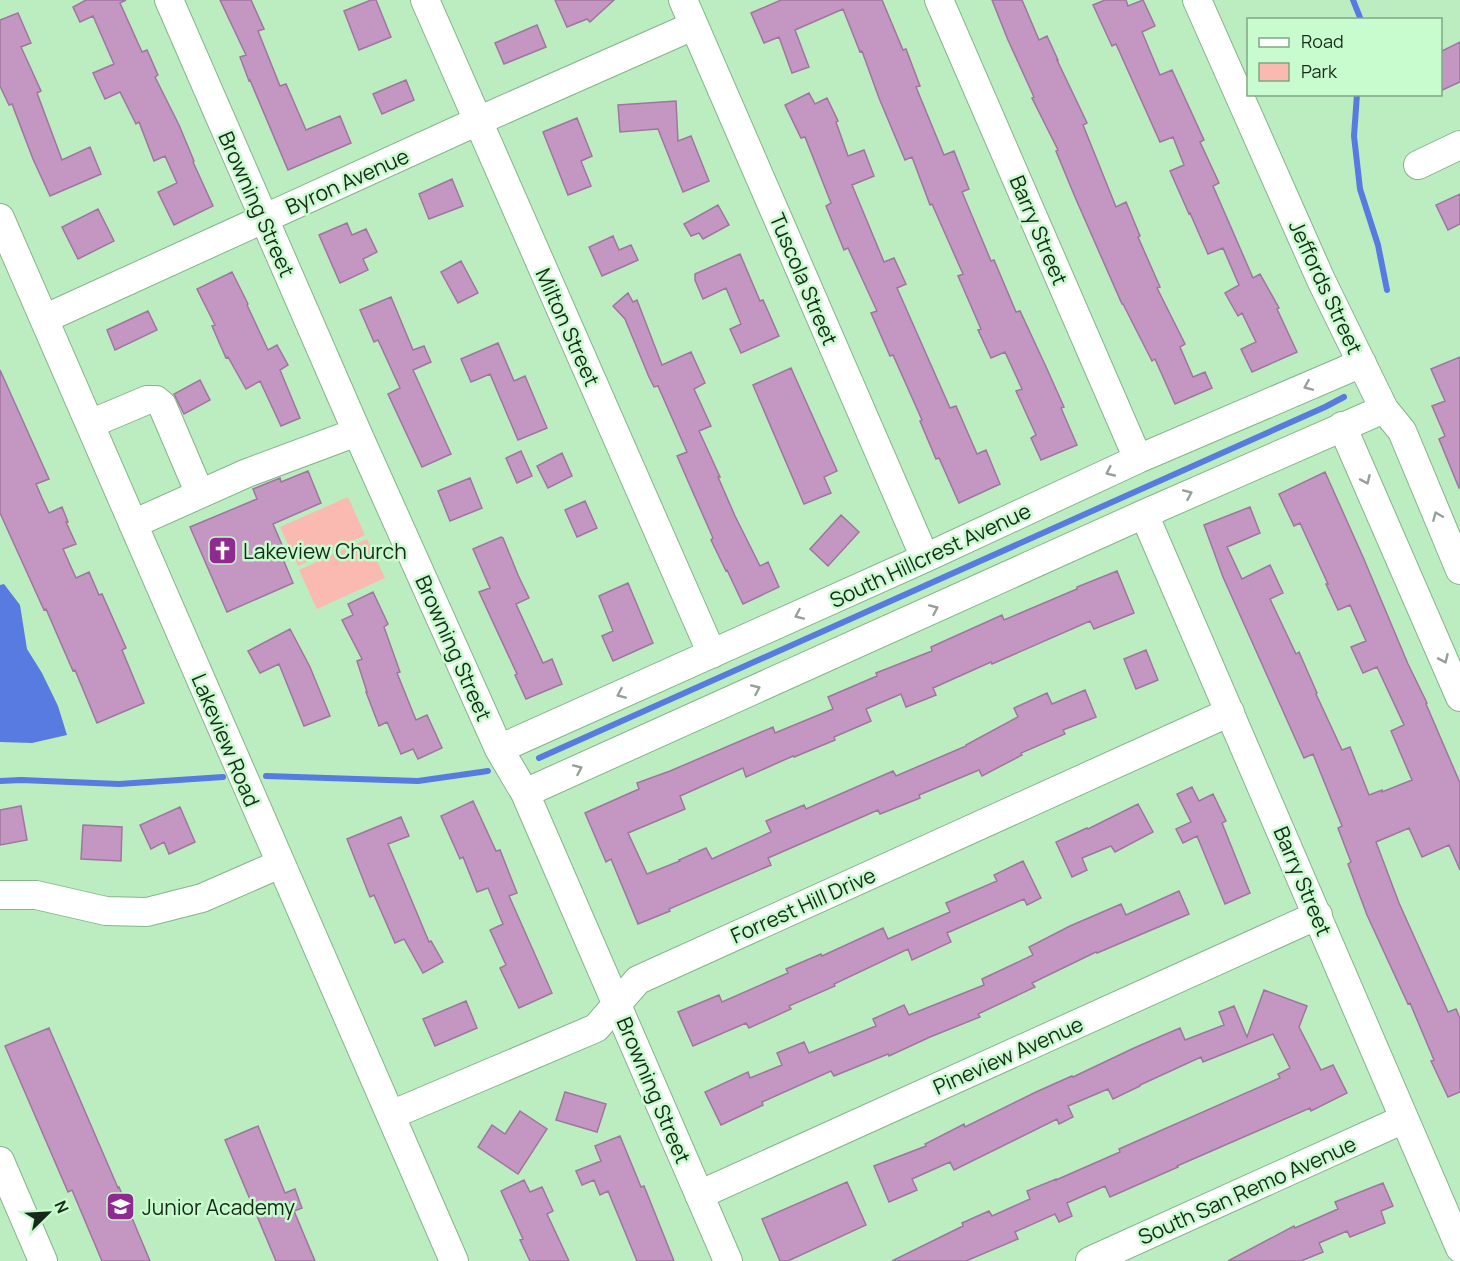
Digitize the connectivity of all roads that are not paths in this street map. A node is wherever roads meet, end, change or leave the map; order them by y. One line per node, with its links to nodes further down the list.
1 (169, 0): 10 (street, Browning Street)
2 (425, 0): 6 (street, Milton Street)
3 (939, 0): 17 (street, Barry Street)
4 (1197, 0): 12 (street, Jeffords Street)
5 (688, 13): 6 (street, Byron Avenue); 21 (street, Tuscola Street)
6 (478, 121): 10 (street, Byron Avenue); 23 (street, Milton Street)
7 (1460, 146): 8 (street)
8 (1418, 165)
9 (0, 218): 11 (street, Lakeview Road)
10 (264, 219): 11 (street, Byron Avenue); 16 (street, Browning Street)
11 (44, 319): 14 (street, Lakeview Road)
12 (1362, 363): 13 (street, Jeffords Street); 17 (street, South Hillcrest Avenue, one-way to 17)
13 (1384, 409): 15 (street); 22 (street, Jeffords Street, one-way to 13)
14 (90, 424): 18 (street); 20 (street, Lakeview Road)
15 (1342, 426): 19 (street, one-way to 15); 24 (street, one-way to 24)
16 (357, 432): 18 (street); 26 (street, Browning Street)
17 (1138, 459): 21 (street, South Hillcrest Avenue, one-way to 21)
18 (200, 494): 20 (street)
19 (1144, 514): 25 (street, Barry Street); 27 (street, one-way to 19)
20 (133, 524): 28 (street, Lakeview Road)
21 (925, 558): 23 (street, South Hillcrest Avenue, one-way to 23)
22 (1460, 570)
23 (712, 654): 26 (street, South Hillcrest Avenue, one-way to 26)
24 (1460, 697)
25 (1230, 712): 30 (street, Barry Street); 31 (street, Forrest Hill Drive)
26 (499, 749): 27 (street, Browning Street)
27 (525, 793): 31 (street, Browning Street)
28 (280, 864): 29 (street); 32 (street, Lakeview Road)
29 (0, 895)
30 (1318, 915): 33 (street, Barry Street); 35 (street, Pineview Avenue)
31 (617, 1005): 32 (street, Forrest Hill Drive); 35 (street, Browning Street)
32 (391, 1115): 38 (street, Lakeview Road)
33 (1404, 1119): 36 (street, Barry Street); 40 (street, South San Remo Avenue)
34 (0, 1161): 37 (street)
35 (699, 1195): 39 (street, Browning Street)
36 (1460, 1248)
37 (43, 1261)
38 (454, 1261)
39 (728, 1261)
40 (1090, 1261)

